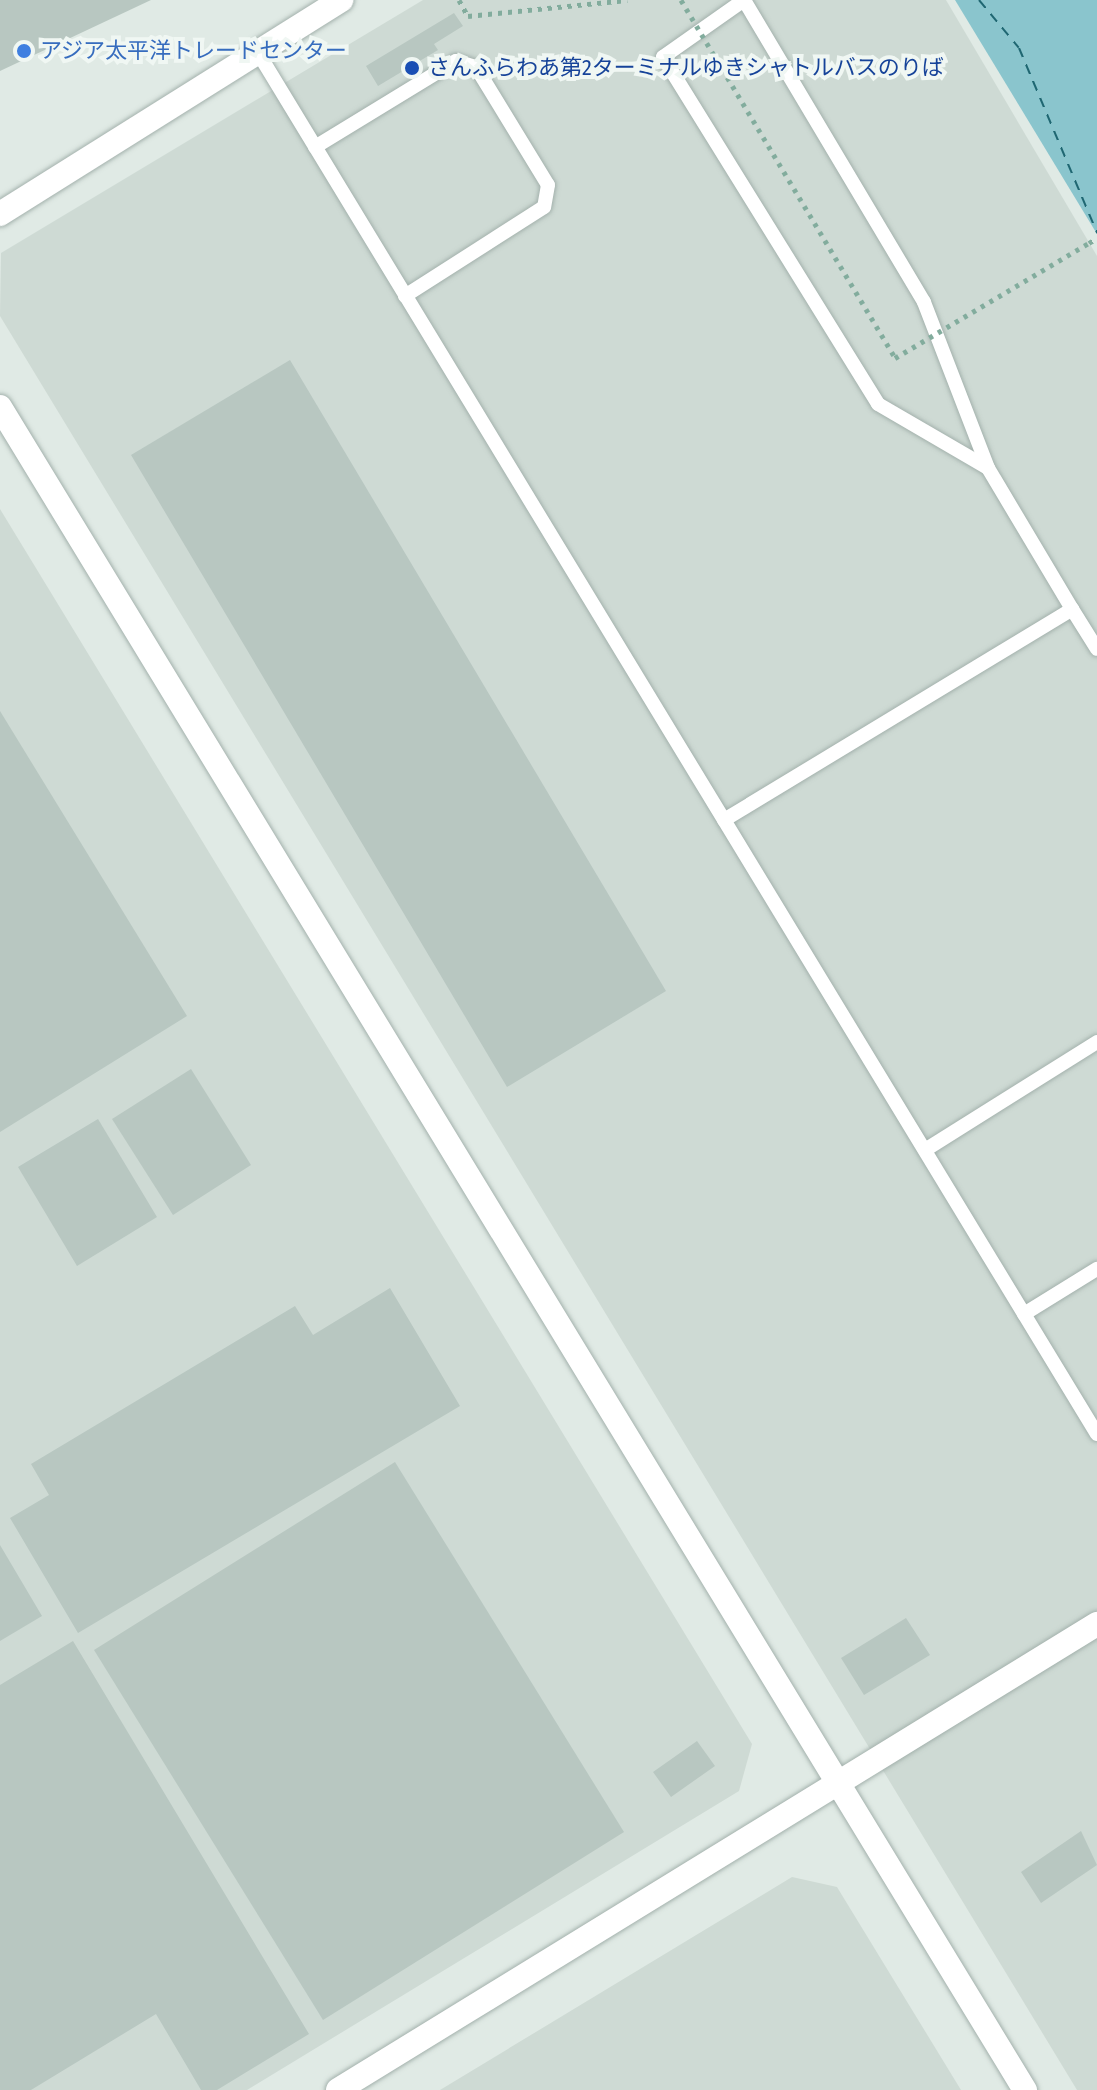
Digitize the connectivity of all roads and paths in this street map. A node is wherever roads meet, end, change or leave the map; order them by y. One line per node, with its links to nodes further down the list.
1 (341, 0): 5 (street)
2 (459, 0): 3 (path)
3 (627, 0)
4 (681, 0): 8 (path, bridge)
5 (257, 51): 6 (lane); 7 (street)
6 (315, 147): 9 (lane); 9 (lane)
7 (0, 214)
8 (1097, 238)
9 (405, 296): 14 (lane)
10 (0, 407): 21 (street)
11 (988, 468): 11 (lane); 12 (lane)
12 (1072, 609): 13 (lane); 14 (lane)
13 (1097, 649)
14 (724, 820): 16 (lane)
15 (1097, 1042): 16 (lane)
16 (925, 1150): 18 (lane)
17 (1097, 1269): 18 (lane)
18 (1024, 1314): 19 (lane)
19 (1097, 1434)
20 (1097, 1624): 21 (street)
21 (839, 1785): 22 (street); 23 (street)
22 (338, 2090)
23 (1025, 2090)

